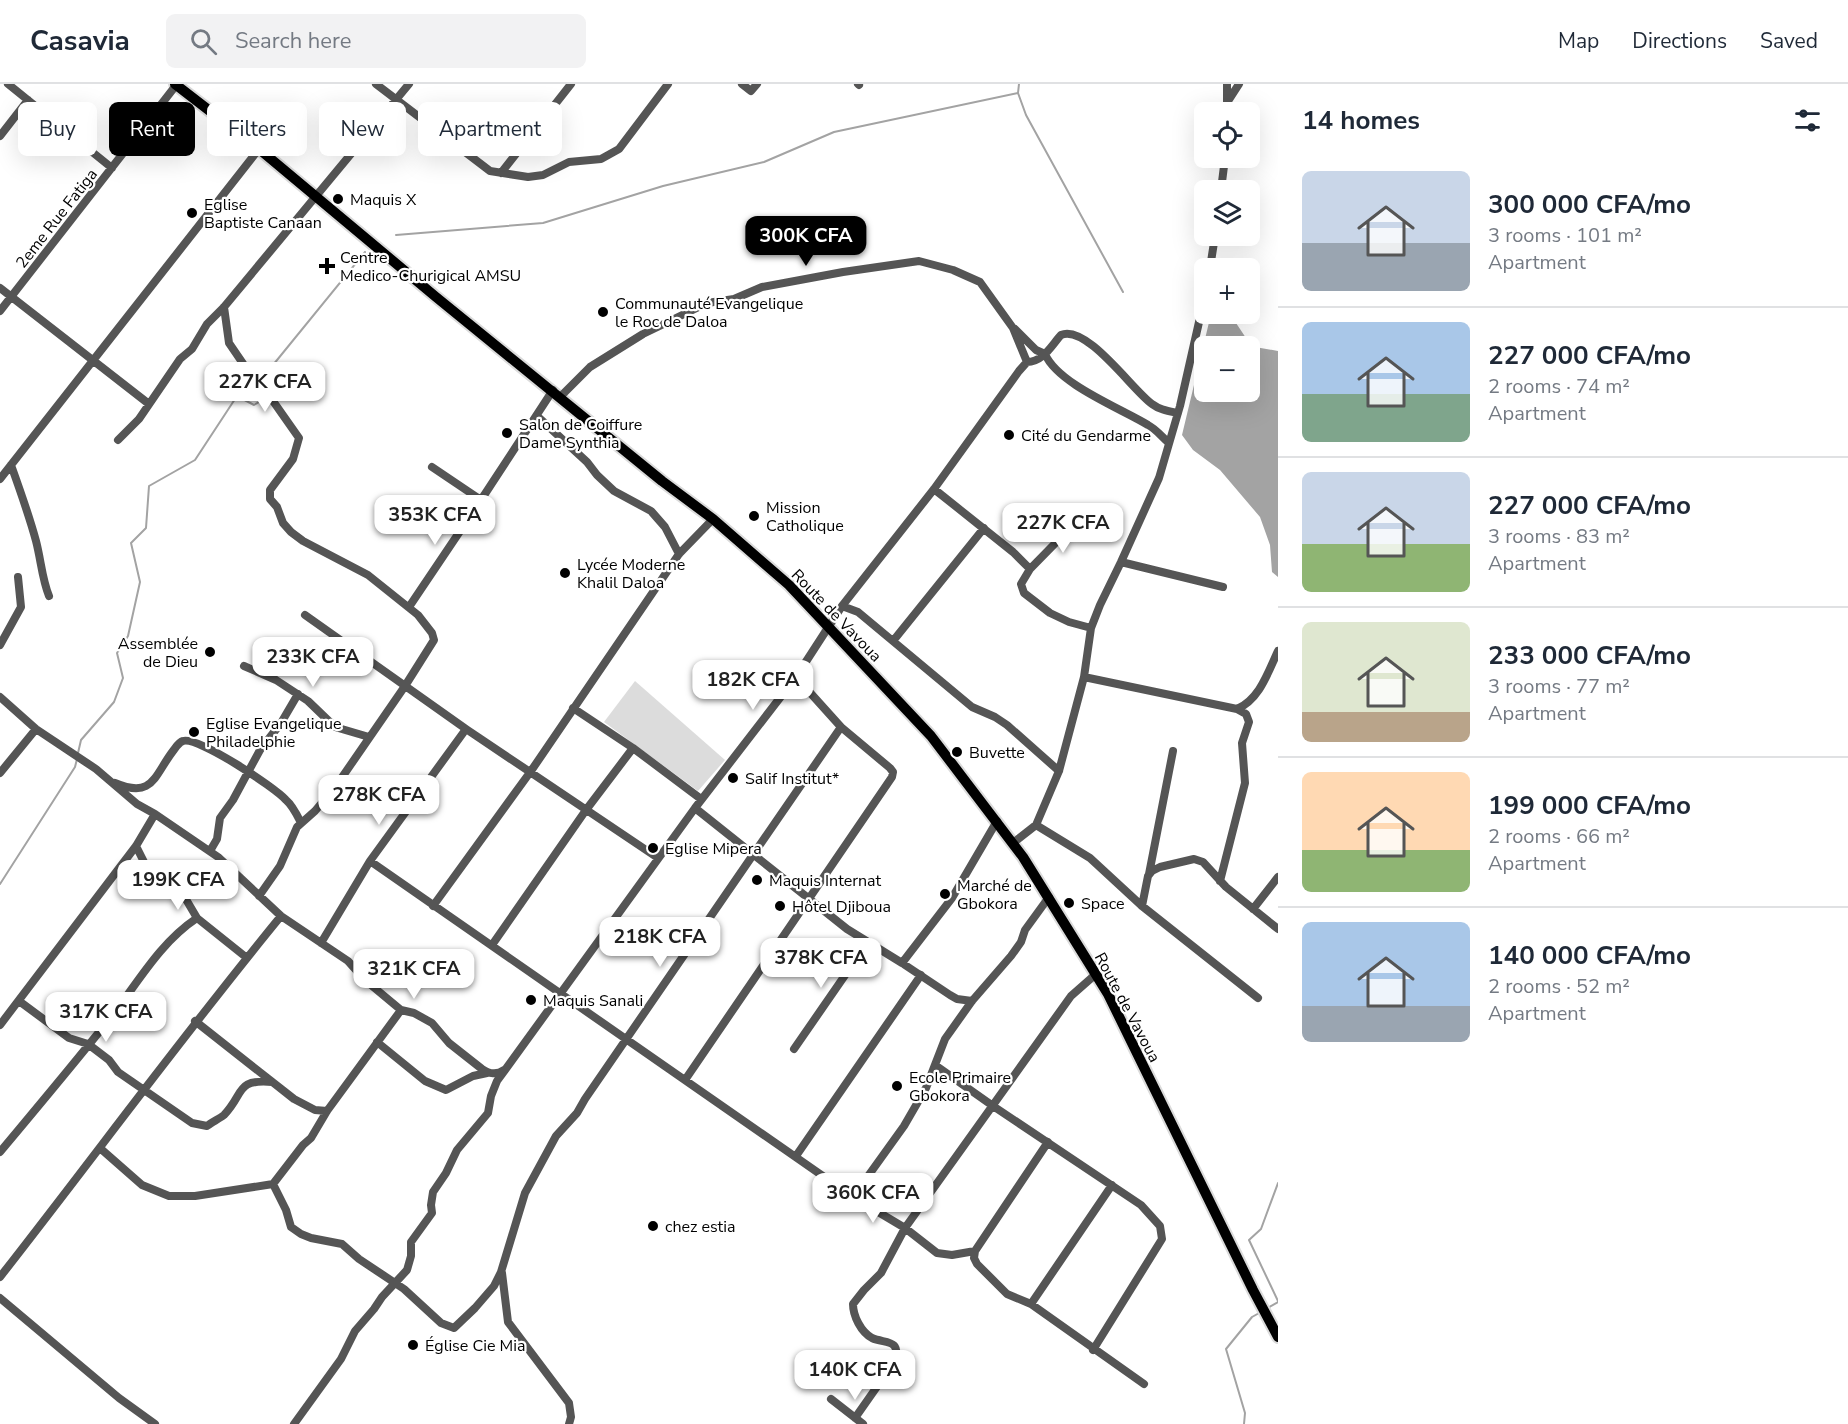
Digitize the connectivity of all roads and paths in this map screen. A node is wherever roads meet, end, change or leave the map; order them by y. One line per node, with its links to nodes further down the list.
1 (8, 84): 11 (street)
2 (176, 84): 14 (main road, Route de Vavoua); 18 (street, 2eme Rue Fatiga)
3 (375, 84): 12 (street)
4 (409, 84): 12 (street)
5 (572, 84): 19 (street)
6 (668, 84): 19 (street)
7 (742, 84): 8 (street)
8 (757, 84)
9 (1227, 84): 13 (street)
10 (1239, 84): 13 (street)
11 (28, 100): 15 (street); 18 (street)
12 (396, 100): 19 (street); 20 (street)
13 (1227, 102)
14 (207, 109)
15 (0, 136)
16 (253, 156): 28 (street)
17 (266, 156): 20 (main road, Route de Vavoua)
18 (112, 168): 22 (street, 2eme Rue Fatiga)
19 (501, 173)
20 (316, 198): 23 (street); 30 (main road, Route de Vavoua)
21 (0, 288): 22 (street)
22 (11, 296): 24 (street, 2eme Rue Fatiga); 28 (street)
23 (224, 308): 31 (street); 51 (street)
24 (0, 311)
25 (1200, 324): 32 (street)
26 (1013, 328): 27 (street); 29 (street); 30 (street)
27 (1045, 354): 29 (street); 32 (street); 35 (street)
28 (93, 361): 31 (street); 36 (street)
29 (1027, 363): 39 (street)
30 (556, 394): 33 (street); 41 (main road, Route de Vavoua)
31 (148, 404): 34 (street)
32 (1178, 413): 35 (street)
33 (537, 416): 40 (street); 44 (street)
34 (118, 440)
35 (1169, 443): 45 (street)
36 (12, 465): 38 (street); 49 (street)
37 (432, 467): 40 (street)
38 (0, 479)
39 (934, 489): 43 (street); 50 (street)
40 (481, 500): 51 (street)
41 (713, 519): 44 (street); 53 (main road, Route de Vavoua)
42 (1077, 521): 46 (street)
43 (984, 528): 46 (street); 55 (street)
44 (679, 554): 64 (street)
45 (1121, 562): 48 (street); 54 (street)
46 (1030, 569): 54 (street)
47 (18, 577): 56 (street)
48 (1223, 587)
49 (49, 596)
50 (842, 606): 53 (street); 55 (street)
51 (409, 607): 61 (street)
52 (305, 615): 61 (street)
53 (829, 627): 59 (street); 81 (main road, Route de Vavoua)
54 (1091, 628): 60 (street)
55 (893, 641): 74 (street)
56 (0, 645)
57 (1278, 651): 65 (street)
58 (244, 666): 62 (street)
59 (796, 677): 66 (street); 77 (street)
60 (1084, 677): 65 (street); 74 (street)
61 (405, 686): 68 (street); 69 (street)
62 (298, 694): 69 (street); 72 (street)
63 (0, 697): 67 (street)
64 (573, 708): 70 (street); 73 (street)
65 (1237, 709): 92 (street)
66 (841, 727): 87 (street); 95 (street)
67 (36, 729): 75 (street); 76 (street)
68 (466, 729): 73 (street); 89 (street)
69 (369, 737): 82 (street)
70 (633, 748): 77 (street); 79 (street)
71 (1173, 751): 90 (street)
72 (248, 770): 76 (street); 82 (street); 86 (street)
73 (531, 771): 79 (street); 96 (street)
74 (1059, 771): 83 (street)
75 (0, 774)
76 (106, 778): 80 (street)
77 (701, 799): 78 (street)
78 (695, 808): 87 (street); 88 (street)
79 (586, 810): 88 (street); 104 (street)
80 (156, 814): 85 (street); 86 (street)
81 (997, 821): 84 (main road, Route de Vavoua); 106 (street)
82 (301, 824): 93 (street)
83 (1036, 825): 84 (street); 97 (street)
84 (1013, 843): 94 (main road, Route de Vavoua)
85 (136, 846): 100 (street); 111 (street)
86 (210, 851): 93 (street)
87 (753, 855): 95 (street); 116 (street)
88 (658, 858): 109 (street)
89 (370, 861): 96 (street); 103 (street)
90 (1148, 876): 92 (street); 97 (street)
91 (1278, 877): 98 (street)
92 (1220, 881): 98 (street)
93 (259, 896): 99 (street)
94 (1049, 897): 107 (main road, Route de Vavoua); 112 (street)
95 (807, 899): 102 (street); 123 (street)
96 (433, 906): 104 (street)
97 (1142, 906): 110 (street)
98 (1253, 909): 101 (street)
99 (281, 916): 103 (street); 105 (street)
100 (196, 918): 105 (street); 118 (street)
101 (1278, 929)
102 (868, 942): 106 (street); 119 (street)
103 (321, 943): 113 (street)
104 (492, 945): 109 (street)
105 (247, 958): 114 (street)
106 (902, 963): 108 (street)
107 (1096, 974): 126 (street); 142 (main road, Route de Vavoua)
108 (921, 975): 112 (street); 131 (street)
109 (562, 994): 116 (street); 121 (street)
110 (1258, 998)
111 (19, 1001): 115 (street); 118 (street)
112 (972, 1001): 120 (street)
113 (401, 1010): 117 (street); 122 (street)
114 (195, 1021): 124 (street); 125 (street)
115 (0, 1025)
116 (626, 1039): 123 (street); 137 (street)
117 (377, 1042): 122 (street); 127 (street)
118 (88, 1044): 125 (street); 130 (street)
119 (794, 1049)
120 (935, 1065): 126 (street); 134 (street)
121 (508, 1066): 122 (street); 139 (street)
122 (487, 1073)
123 (685, 1080): 131 (street)
124 (272, 1082): 125 (street); 127 (street)
125 (145, 1091): 129 (street)
126 (993, 1106): 128 (street); 135 (street)
127 (327, 1111): 132 (street)
128 (1048, 1142): 133 (street); 136 (street)
129 (101, 1149): 132 (street); 138 (street)
130 (0, 1152)
131 (796, 1156): 134 (street)
132 (273, 1184): 139 (street)
133 (1112, 1185): 141 (street); 143 (street)
134 (853, 1197): 135 (street)
135 (905, 1228): 136 (street); 146 (street)
136 (975, 1251): 141 (street)
137 (501, 1272): 139 (street); 149 (street)
138 (0, 1277)
139 (395, 1283): 148 (street)
140 (0, 1298): 147 (street)
141 (1031, 1304): 143 (street)
142 (1278, 1336)
143 (1093, 1350): 144 (street)
144 (1144, 1384)
145 (831, 1399): 146 (street)
146 (855, 1418): 150 (street)
147 (155, 1424)
148 (294, 1424)
149 (569, 1424)
150 (863, 1424)

